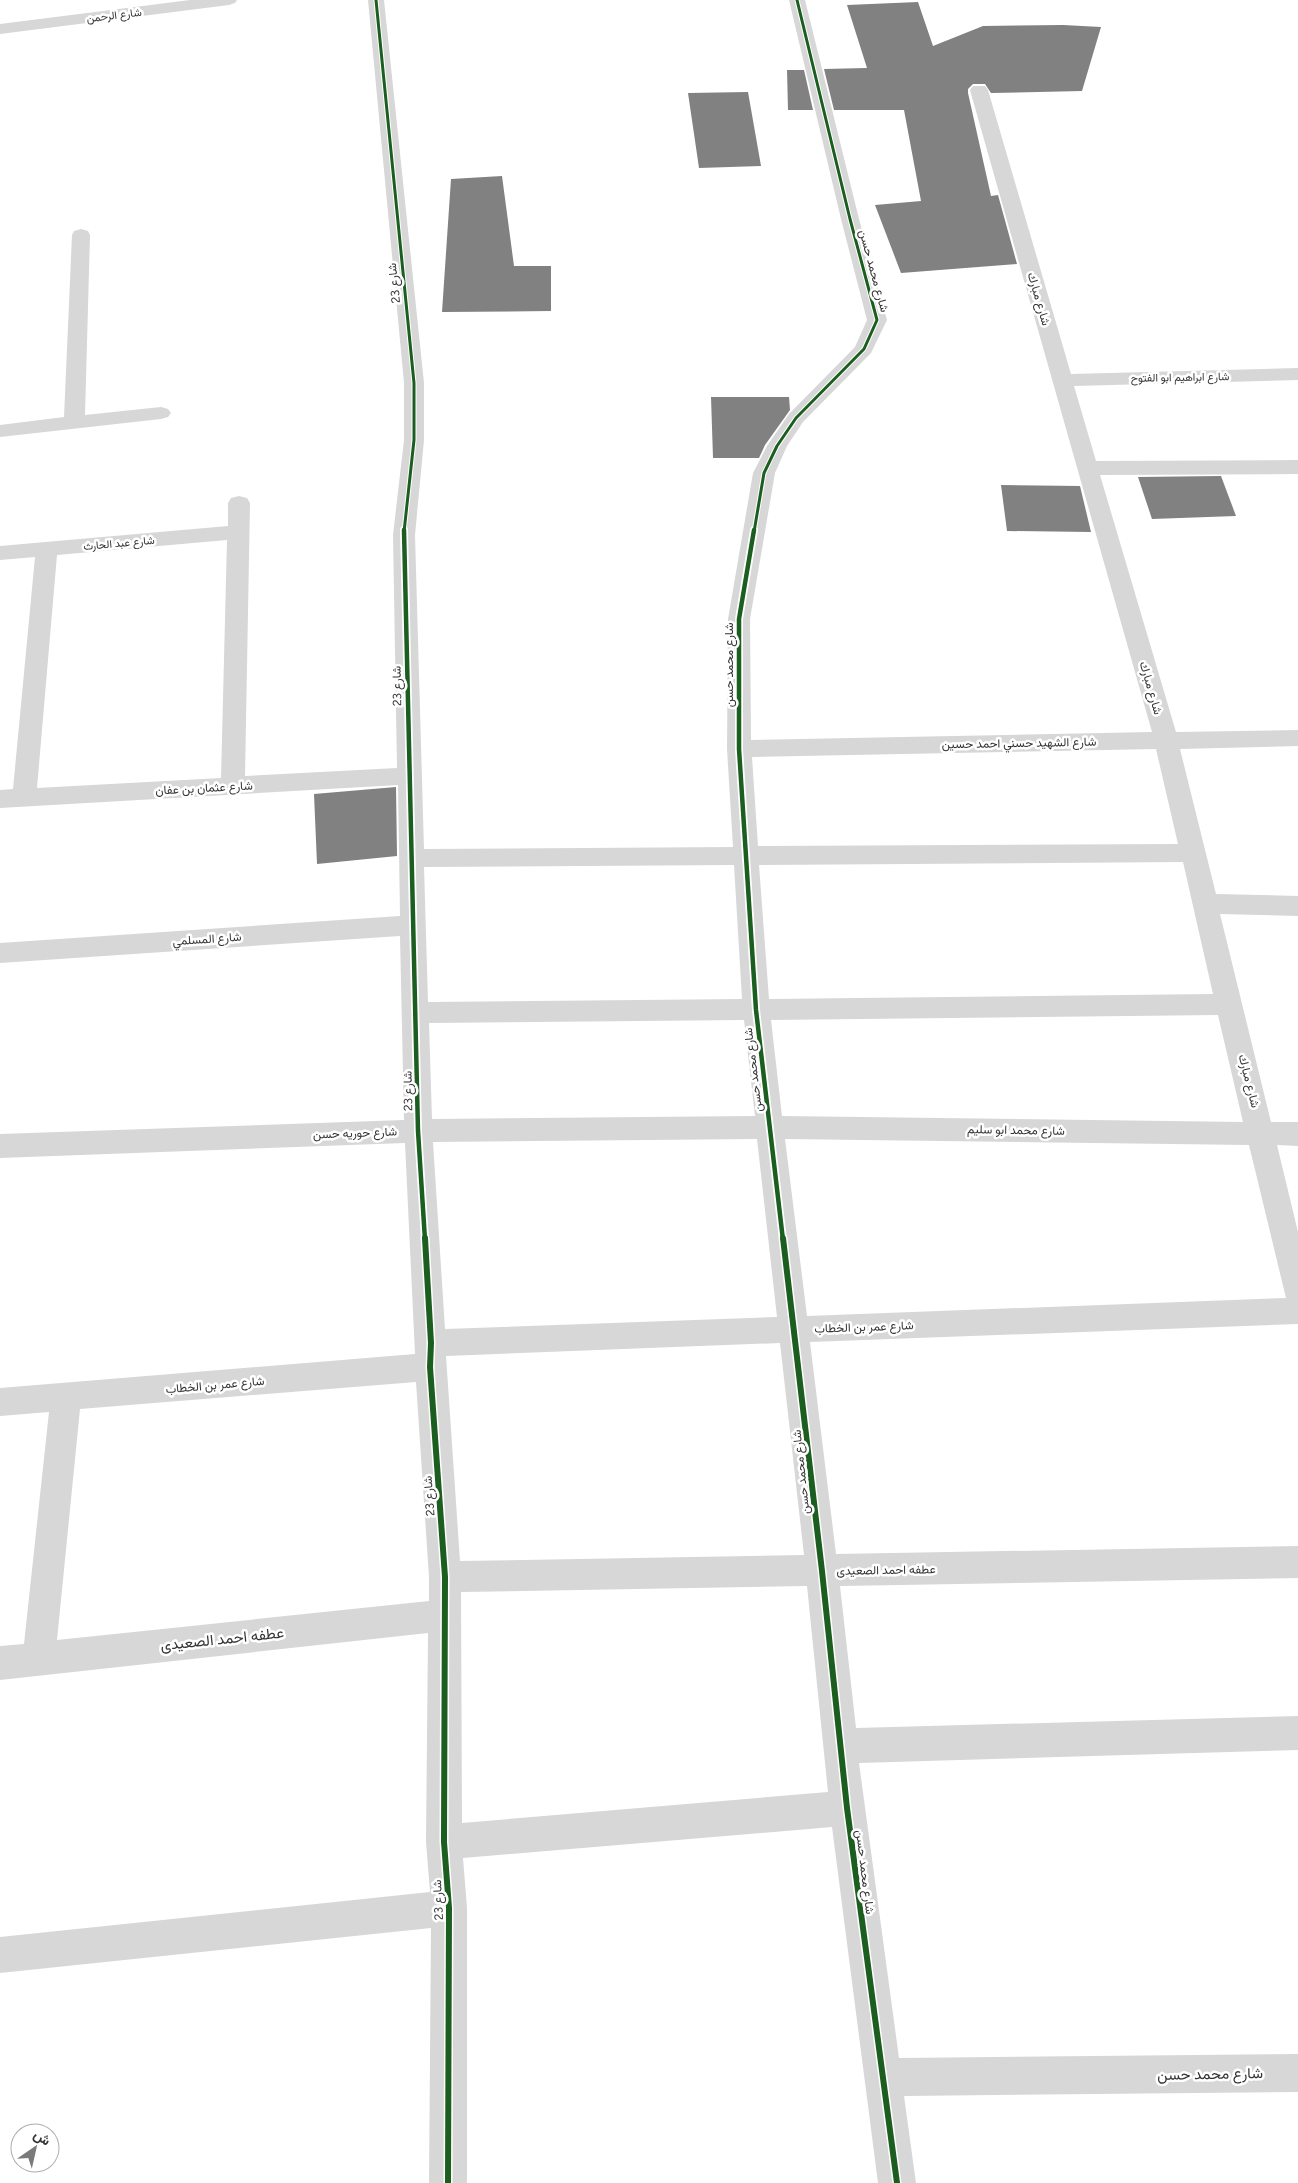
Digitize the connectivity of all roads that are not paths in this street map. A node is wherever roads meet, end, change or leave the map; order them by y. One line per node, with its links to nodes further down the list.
1 (229, 0): 4 (street, شارع الرحمن)
2 (376, 0): 21 (street, شارع 23)
3 (797, 0): 20 (street, شارع محمد حسن)
4 (0, 28)
5 (979, 90): 8 (street, شارع مبارك)
6 (81, 235): 10 (street)
7 (1298, 374): 8 (street, شارع ابراهيم ابو الفتوح)
8 (1063, 380): 13 (street, شارع مبارك)
9 (161, 413): 10 (street)
10 (74, 423): 11 (street)
11 (0, 431)
12 (1298, 467): 13 (street)
13 (1088, 468): 19 (street, شارع مبارك)
14 (239, 503): 15 (street)
15 (238, 532): 16 (street, شارع عبد الحارث); 22 (street)
16 (47, 549): 17 (street, شارع عبد الحارث); 23 (street)
17 (0, 553)
18 (1298, 738): 19 (street, شارع الشهيد حسني احمد حسين)
19 (1166, 740): 20 (street, شارع الشهيد حسني احمد حسين); 24 (street, شارع مبارك)
20 (739, 749): 25 (street, شارع محمد حسن)
21 (409, 776): 22 (street, شارع عثمان بن عفان); 26 (street, شارع 23)
22 (233, 786): 23 (street, شارع عثمان بن عفان)
23 (12, 799)
24 (1193, 852): 25 (street); 27 (street, شارع مبارك)
25 (745, 854): 26 (street); 32 (street, شارع محمد حسن)
26 (411, 858): 29 (street, شارع 23)
27 (1206, 904): 28 (street); 31 (street, شارع مبارك)
28 (1298, 906)
29 (414, 925): 30 (street, شارع المسلمي); 33 (street, شارع 23)
30 (0, 953)
31 (1230, 1004): 32 (street); 36 (street, شارع مبارك)
32 (756, 1010): 33 (street); 34 (street, شارع محمد حسن)
33 (417, 1013): 35 (street, شارع 23)
34 (770, 1127): 35 (street, شارع حوريه حسن); 36 (street, شارع محمد ابو سليم); 41 (street, شارع محمد حسن)
35 (418, 1131): 38 (street, شارع حوريه حسن); 42 (street, شارع 23)
36 (1262, 1134): 37 (street, شارع محمد ابو سليم); 39 (street, شارع مبارك)
37 (1298, 1134)
38 (0, 1146)
39 (1298, 1292)
40 (1298, 1310): 41 (street, شارع عمر بن الخطاب)
41 (794, 1330): 42 (street, شارع عمر بن الخطاب); 46 (street, شارع محمد حسن)
42 (430, 1355): 43 (street, شارع عمر بن الخطاب); 47 (street, شارع 23)
43 (66, 1397): 44 (street, شارع عمر بن الخطاب); 49 (street)
44 (0, 1402)
45 (1298, 1562): 46 (street, عطفه احمد الصعيدى)
46 (822, 1571): 47 (street, عطفه احمد الصعيدى); 52 (street, شارع محمد حسن)
47 (444, 1577): 48 (street, شارع 23)
48 (444, 1615): 49 (street, عطفه احمد الصعيدى); 54 (street, شارع 23)
49 (39, 1659): 50 (street, عطفه احمد الصعيدى)
50 (0, 1663)
51 (1298, 1733): 52 (street)
52 (841, 1746): 53 (street, شارع محمد حسن)
53 (847, 1808): 54 (street); 58 (street, شارع محمد حسن)
54 (444, 1842): 55 (street, شارع 23)
55 (449, 1908): 56 (street); 59 (street, شارع 23)
56 (0, 1955)
57 (1298, 2073): 58 (street, شارع محمد حسن)
58 (882, 2077): 60 (street, شارع محمد حسن)
59 (448, 2183)
60 (897, 2183)

